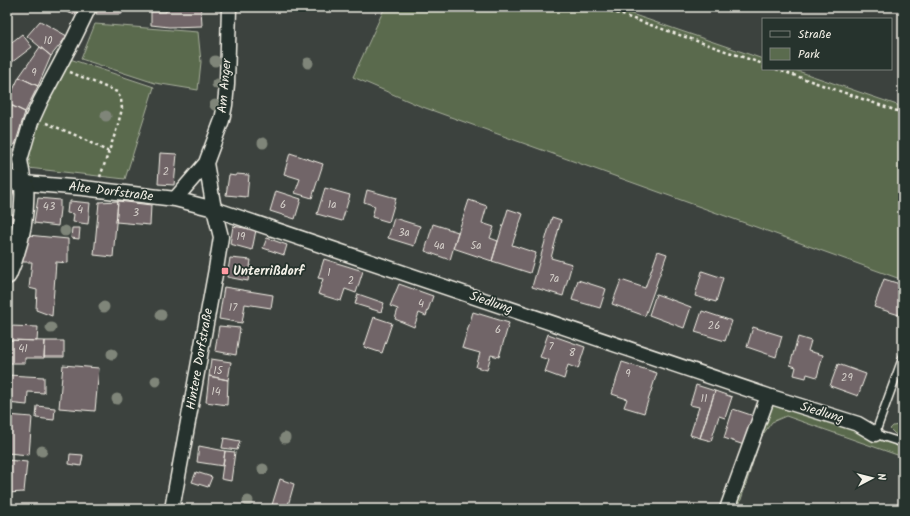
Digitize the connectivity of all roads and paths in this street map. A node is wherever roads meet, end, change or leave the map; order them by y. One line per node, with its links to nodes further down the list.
1 (89, 7): 5 (street)
2 (229, 7): 10 (street, Am Anger)
3 (600, 7): 4 (path)
4 (762, 64)
5 (58, 67): 8 (street); 9 (path)
6 (779, 70): 7 (path)
7 (903, 113)
8 (33, 118): 9 (path); 11 (street)
9 (109, 152): 12 (path)
10 (206, 163): 13 (street); 14 (street)
11 (16, 181): 12 (street, Alte Dorfstraße); 15 (street)
12 (96, 189): 13 (street, Alte Dorfstraße)
13 (175, 199): 14 (street, Alte Dorfstraße)
14 (214, 209): 17 (street, Siedlung); 20 (street, Hintere Dorfstraße)
15 (7, 276)
16 (903, 357): 18 (lane)
17 (768, 396): 18 (street, Siedlung); 21 (street)
18 (875, 434): 19 (lane)
19 (903, 443)
20 (172, 509)
21 (727, 509)

